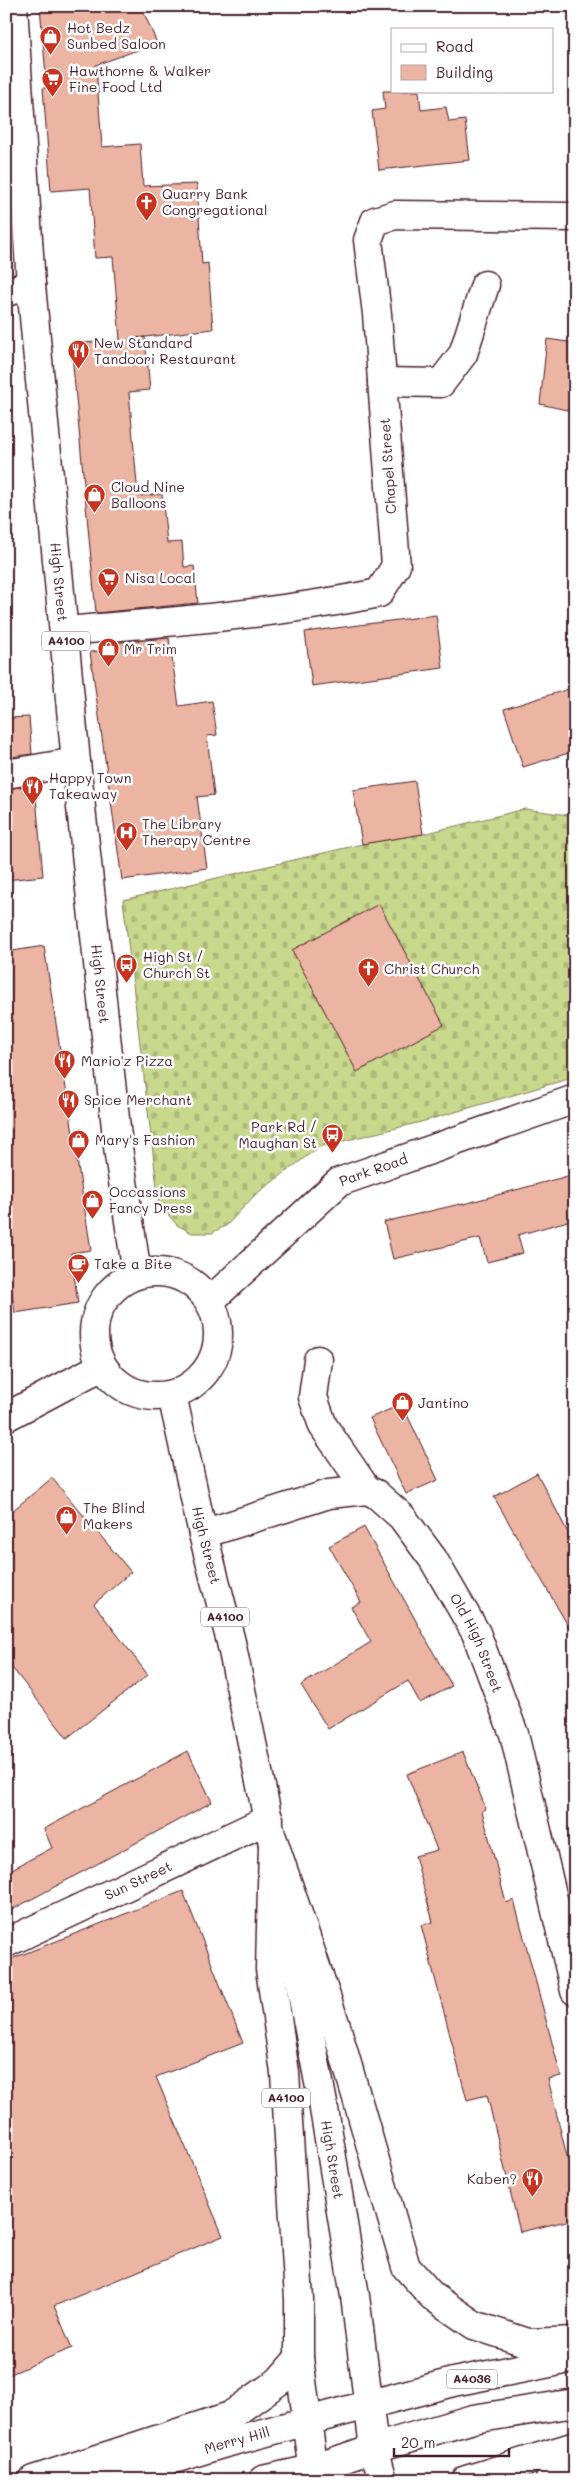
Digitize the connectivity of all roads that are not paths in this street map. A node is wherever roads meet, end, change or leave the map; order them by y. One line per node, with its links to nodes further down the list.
1 (13, 6): 4 (main road, High Street / A4100)
2 (575, 217): 5 (main road, Chapel Street)
3 (485, 285): 5 (main road)
4 (18, 289): 6 (main road, High Street / A4100)
5 (382, 382): 6 (main road, Chapel Street)
6 (65, 631): 7 (main road, High Street / A4100)
7 (76, 762): 8 (main road); 10 (main road, High Street / A4100)
8 (6, 774)
9 (575, 1099): 11 (main road, Park Road)
10 (137, 1274): 11 (main road); 13 (main road)
11 (210, 1301): 14 (main road)
12 (318, 1360): 16 (main road)
13 (102, 1366): 14 (main road); 15 (main road)
14 (172, 1395): 17 (main road, High Street / A4100)
15 (6, 1418)
16 (367, 1490): 17 (main road); 20 (main road, Old High Street)
17 (203, 1534): 18 (main road, High Street / A4100)
18 (271, 1830): 19 (main road, Sun Street); 21 (main road); 22 (main road, High Street / A4100); 25 (main road, High Street / A4100)
19 (8, 1942)
20 (575, 1991)
21 (575, 2342)
22 (299, 2358): 26 (main road, A4100); 31 (main road)
23 (575, 2358): 25 (main road, A4036)
24 (575, 2402): 28 (main road)
25 (370, 2405): 26 (main road, Merry Hill / A4036); 28 (main road, High Street / A4100)
26 (308, 2422): 30 (main road, A4100); 32 (main road, Merry Hill / A4036)
27 (575, 2446): 35 (main road)
28 (374, 2448): 30 (main road); 34 (main road, High Street / A4100)
29 (575, 2467): 36 (main road)
30 (314, 2475): 33 (main road)
31 (33, 2480)
32 (107, 2480)
33 (263, 2480)
34 (383, 2480)
35 (466, 2480)
36 (550, 2480)

